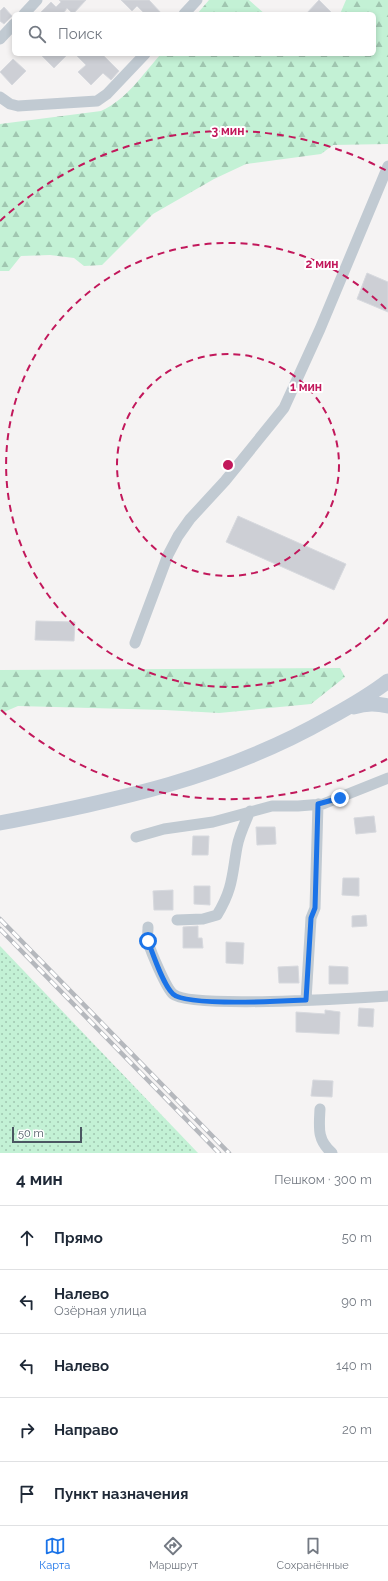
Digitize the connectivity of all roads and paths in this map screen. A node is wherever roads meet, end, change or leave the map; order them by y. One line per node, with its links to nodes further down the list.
1 (37, 0): 3 (street)
2 (197, 0): 4 (street)
3 (26, 12)
4 (186, 12)
5 (12, 26): 6 (street)
6 (0, 39)
7 (143, 56): 8 (street)
8 (0, 97)
9 (388, 166): 10 (street)
10 (135, 643)
11 (385, 688): 13 (main road)
12 (388, 706): 13 (main road)
13 (340, 712): 17 (main road)
14 (388, 778): 15 (street)
15 (318, 804): 16 (street); 22 (street)
16 (250, 811): 18 (street); 19 (street)
17 (0, 823)
18 (136, 837)
19 (177, 920)
20 (148, 927): 22 (street)
21 (388, 996): 22 (street)
22 (306, 1000)
23 (320, 1109): 24 (street)
24 (332, 1153)

